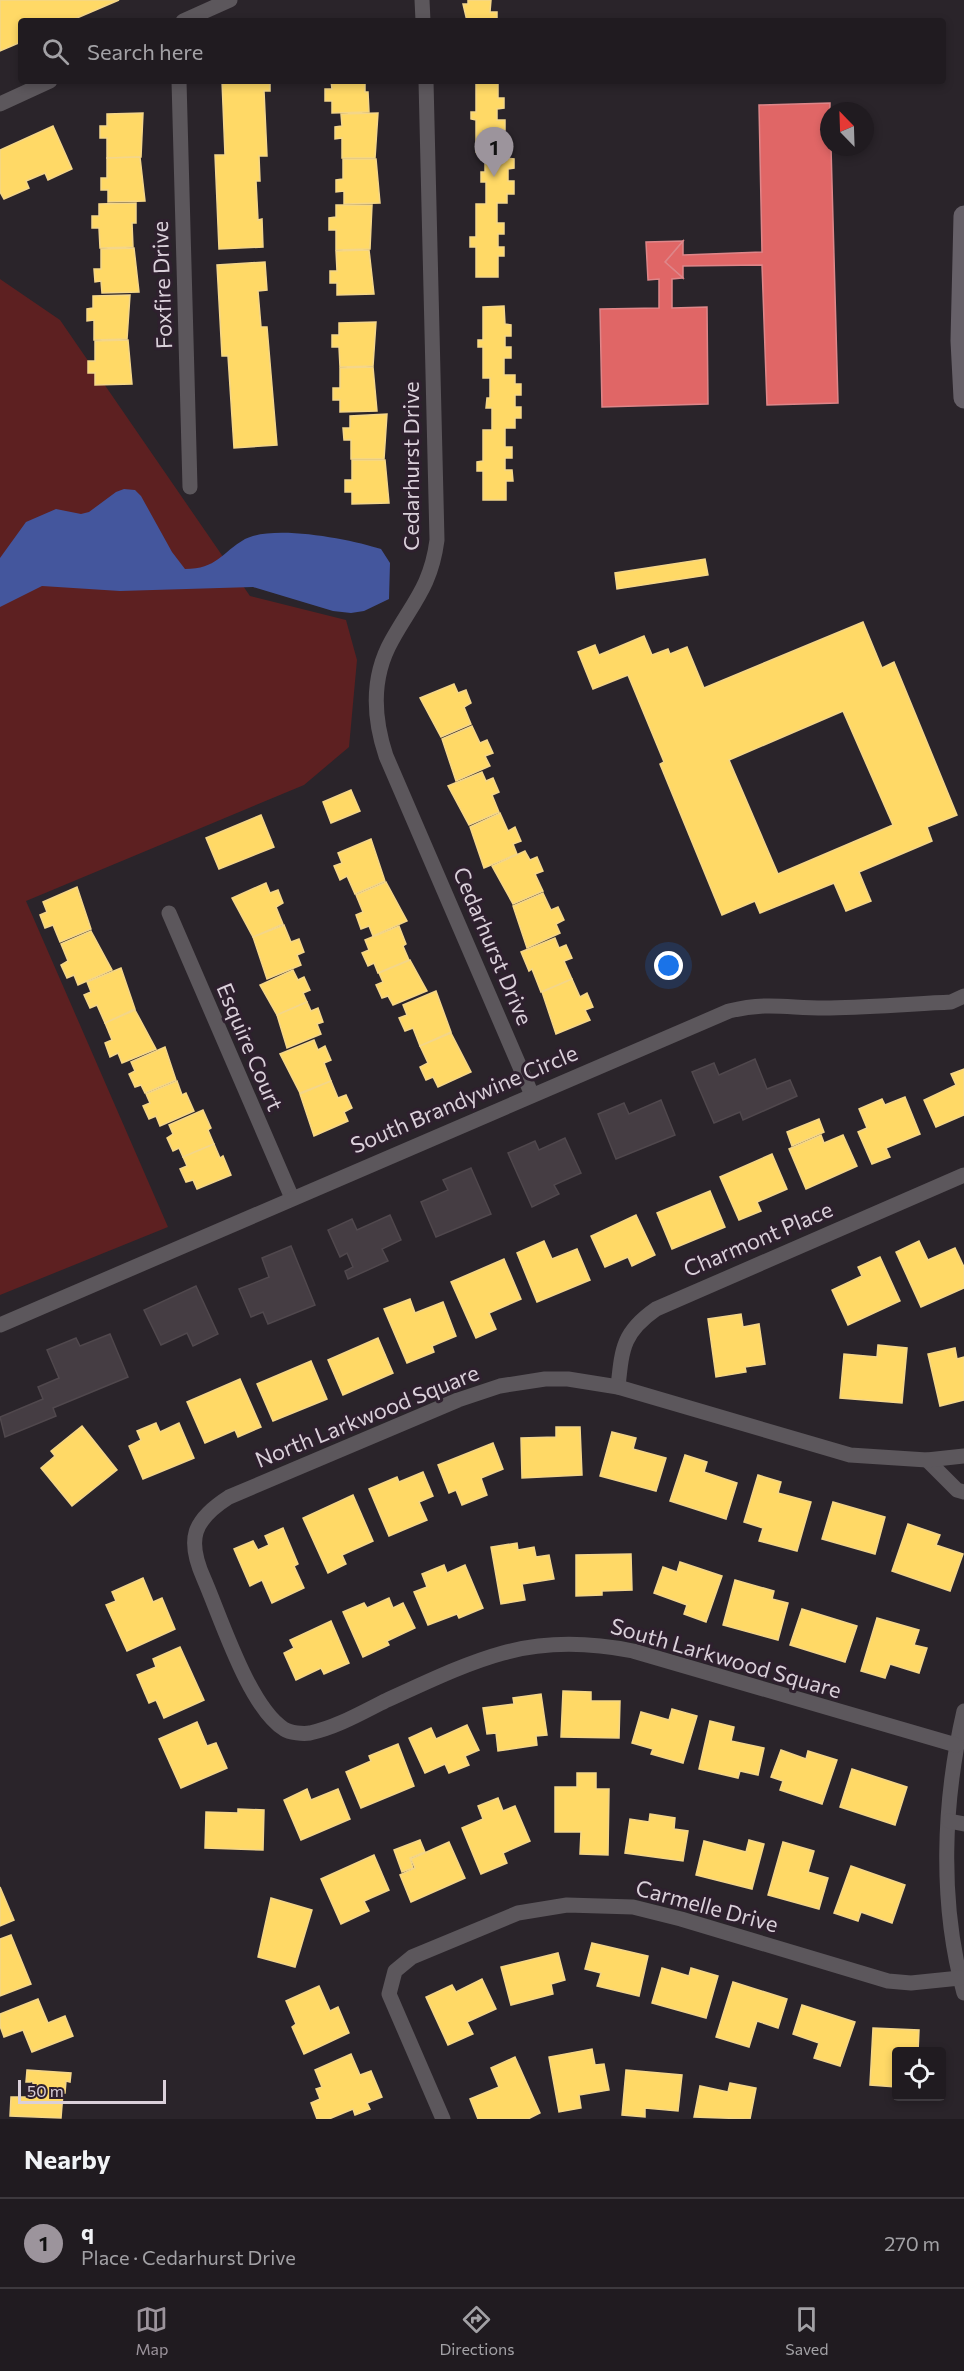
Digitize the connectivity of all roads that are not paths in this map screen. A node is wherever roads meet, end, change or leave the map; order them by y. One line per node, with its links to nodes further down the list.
1 (230, 0): 3 (street)
2 (422, 0): 4 (street)
3 (190, 18)
4 (423, 18)
5 (43, 84): 8 (street)
6 (179, 84): 12 (street, Foxfire Drive)
7 (426, 84): 15 (street, Cedarhurst Drive)
8 (0, 104)
9 (964, 216): 10 (street)
10 (963, 249): 11 (street)
11 (964, 398)
12 (190, 487)
13 (169, 913): 17 (street, Esquire Court)
14 (964, 996): 15 (street, South Brandywine Circle)
15 (532, 1095): 17 (street, South Brandywine Circle)
16 (964, 1175): 19 (street, Charmont Place)
17 (292, 1198): 18 (street, South Brandywine Circle)
18 (0, 1325)
19 (618, 1387): 21 (street, North Larkwood Square); 23 (street, North Larkwood Square)
20 (964, 1456): 21 (street, North Larkwood Square)
21 (927, 1460): 22 (street)
22 (964, 1492)
23 (229, 1636): 25 (street, South Larkwood Square)
24 (964, 1711): 25 (street)
25 (956, 1745): 26 (street)
26 (949, 1821): 27 (street); 28 (street)
27 (964, 1824)
28 (962, 1985): 29 (street, Carmelle Drive)
29 (443, 2119)

